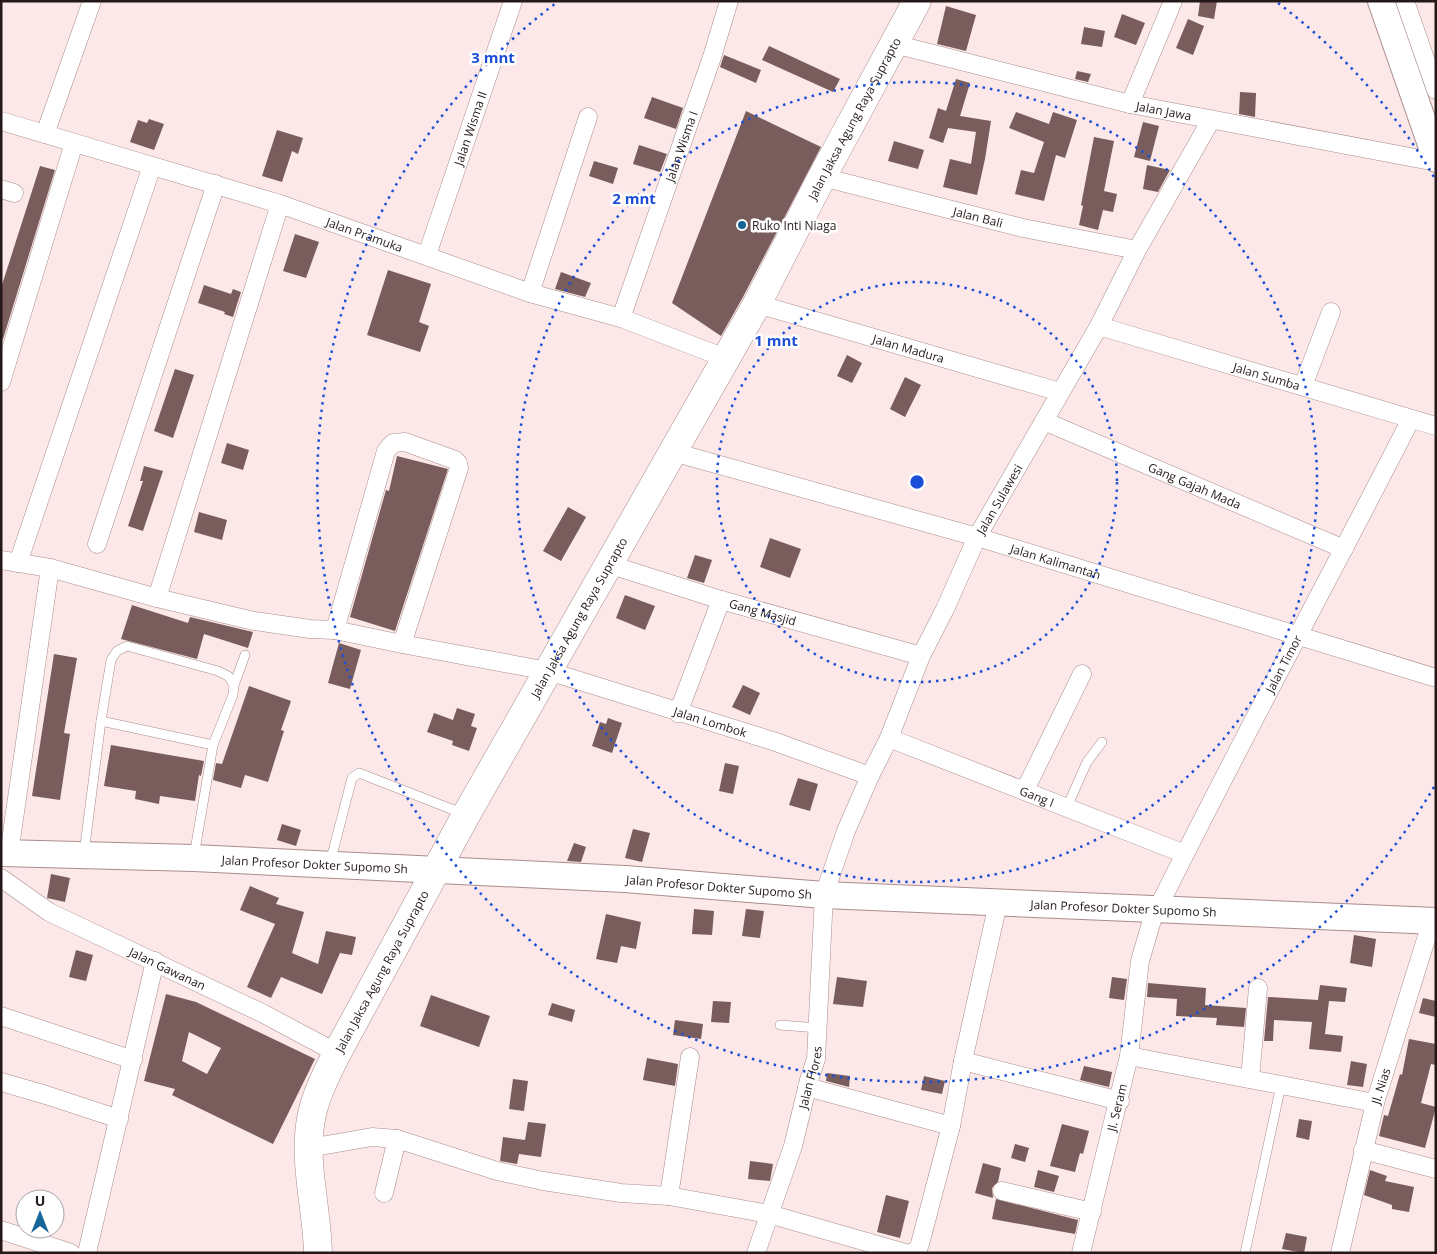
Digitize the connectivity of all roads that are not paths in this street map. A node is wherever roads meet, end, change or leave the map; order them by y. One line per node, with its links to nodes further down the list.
1 (92, 1): 14 (street)
2 (513, 1): 22 (street, Jalan Wisma II)
3 (729, 1): 26 (street, Jalan Wisma I)
4 (917, 1): 8 (main road, Jalan Jaksa Agung Raya Suprapto)
5 (1173, 1): 10 (street)
6 (1381, 1): 16 (street)
7 (1405, 1): 9 (street)
8 (894, 44): 10 (street, Jalan Jawa); 18 (main road, Jalan Jaksa Agung Raya Suprapto)
9 (1436, 90)
10 (1130, 104): 13 (street, Jalan Jawa)
11 (588, 117): 23 (street)
12 (1, 120): 14 (street, Jalan Pramuka)
13 (1210, 120): 16 (street, Jalan Jawa); 21 (street, Jalan Sulawesi)
14 (45, 134): 15 (street, Jalan Pramuka)
15 (74, 143): 17 (street, Jalan Pramuka); 29 (street)
16 (1436, 161)
17 (152, 166): 19 (street, Jalan Pramuka); 39 (street)
18 (822, 177): 21 (street, Jalan Bali); 24 (main road, Jalan Jaksa Agung Raya Suprapto)
19 (216, 184): 20 (street, Jalan Pramuka); 37 (street)
20 (280, 204): 22 (street, Jalan Pramuka); 42 (street)
21 (1137, 250): 27 (street, Jalan Sulawesi)
22 (427, 255): 23 (street, Jalan Pramuka)
23 (530, 293): 26 (street, Jalan Pramuka)
24 (757, 304): 28 (main road, Jalan Jaksa Agung Raya Suprapto); 31 (street, Jalan Madura)
25 (1331, 312): 30 (street)
26 (622, 318): 28 (street, Jalan Pramuka)
27 (1098, 326): 30 (street, Jalan Sumba); 31 (street, Jalan Sulawesi)
28 (725, 358): 35 (main road, Jalan Jaksa Agung Raya Suprapto)
29 (1, 382)
30 (1303, 386): 32 (street, Jalan Sumba)
31 (1060, 392): 33 (street, Jalan Sulawesi)
32 (1411, 419): 34 (street, Jalan Sumba); 38 (street, Jalan Timor)
33 (1044, 421): 36 (street, Jalan Sulawesi); 38 (street, Gang Gajah Mada)
34 (1436, 426)
35 (673, 452): 36 (street, Jalan Kalimantan); 40 (main road, Jalan Jaksa Agung Raya Suprapto)
36 (977, 537): 45 (street, Jalan Kalimantan); 48 (street, Jalan Sulawesi)
37 (97, 544)
38 (1344, 549): 45 (street, Jalan Timor)
39 (10, 562): 41 (street, Jalan Lombok)
40 (608, 564): 43 (street, Gang Masjid); 49 (main road, Jalan Jaksa Agung Raya Suprapto)
41 (50, 568): 42 (street, Jalan Lombok); 62 (street)
42 (157, 598): 44 (street, Jalan Lombok)
43 (721, 600): 48 (street, Gang Masjid); 53 (street)
44 (334, 630): 46 (street, Jalan Lombok); 46 (street)
45 (1297, 636): 51 (street, Jalan Kalimantan); 63 (street, Jalan Timor)
46 (402, 644): 49 (street, Jalan Lombok)
47 (245, 654): 52 (lane)
48 (921, 656): 55 (street, Jalan Sulawesi)
49 (548, 670): 53 (street, Jalan Lombok); 61 (main road, Jalan Jaksa Agung Raya Suprapto)
50 (1082, 674): 59 (street)
51 (1436, 678)
52 (234, 685): 54 (lane); 57 (lane)
53 (678, 713): 58 (street, Jalan Lombok)
54 (101, 722): 57 (lane); 64 (lane)
55 (889, 738): 58 (street, Jalan Sulawesi); 59 (street, Gang I)
56 (1102, 742): 60 (lane)
57 (213, 745): 65 (lane)
58 (870, 776): 69 (street, Jalan Sulawesi)
59 (1025, 790): 60 (street, Gang I)
60 (1067, 808): 63 (street, Gang I)
61 (466, 816): 66 (lane); 67 (main road, Jalan Jaksa Agung Raya Suprapto)
62 (5, 854): 64 (street, Jalan Profesor Dokter Supomo Sh)
63 (1185, 854): 70 (street, Jalan Timor)
64 (83, 857): 65 (street, Jalan Profesor Dokter Supomo Sh)
65 (194, 858): 66 (street, Jalan Profesor Dokter Supomo Sh)
66 (329, 865): 67 (street, Jalan Profesor Dokter Supomo Sh)
67 (437, 870): 69 (street, Jalan Profesor Dokter Supomo Sh); 79 (main road, Jalan Jaksa Agung Raya Suprapto)
68 (1, 878): 74 (street, Jalan Gawanan)
69 (824, 895): 71 (street, Jalan Profesor Dokter Supomo Sh); 78 (street, Jalan Flores)
70 (1158, 909): 71 (street, Jalan Profesor Dokter Supomo Sh); 72 (street, Jalan Profesor Dokter Supomo Sh); 73 (street, Jalan Timor)
71 (993, 920): 83 (street)
72 (1434, 920): 89 (street, Jl. Nias)
73 (1141, 955): 80 (street, Jl. Seram)
74 (156, 961): 79 (street, Jalan Gawanan); 82 (street)
75 (1258, 988): 84 (street)
76 (1, 1016): 82 (street)
77 (780, 1025): 78 (lane)
78 (818, 1028): 87 (street, Jalan Flores)
79 (337, 1053): 93 (main road, Jalan Jaksa Agung Raya Suprapto)
80 (1129, 1056): 84 (street); 88 (street, Jl. Seram)
81 (690, 1057): 98 (street)
82 (133, 1060): 90 (street)
83 (963, 1061): 88 (street); 91 (street)
84 (1250, 1079): 86 (street)
85 (1, 1082): 90 (street)
86 (1282, 1085): 89 (street); 109 (lane)
87 (808, 1087): 91 (street); 100 (street, Jalan Flores)
88 (1120, 1101): 99 (street, Jl. Seram)
89 (1375, 1103): 94 (street, Jl. Nias)
90 (119, 1119): 103 (street)
91 (951, 1126): 107 (street)
92 (397, 1138): 93 (street); 97 (street); 98 (street)
93 (310, 1148): 104 (main road, Jalan Jaksa Agung Raya Suprapto)
94 (1363, 1150): 95 (street); 110 (street, Jl. Nias)
95 (1436, 1168)
96 (1002, 1190): 99 (street)
97 (384, 1193)
98 (670, 1196): 100 (street)
99 (1092, 1212): 108 (street, Jl. Seram)
100 (769, 1214): 105 (street, Jalan Flores); 106 (street)
101 (1, 1230): 102 (street)
102 (71, 1253)
103 (87, 1253)
104 (318, 1253)
105 (756, 1253)
106 (905, 1253)
107 (912, 1253)
108 (1081, 1253)
109 (1245, 1253)
110 (1340, 1253)

